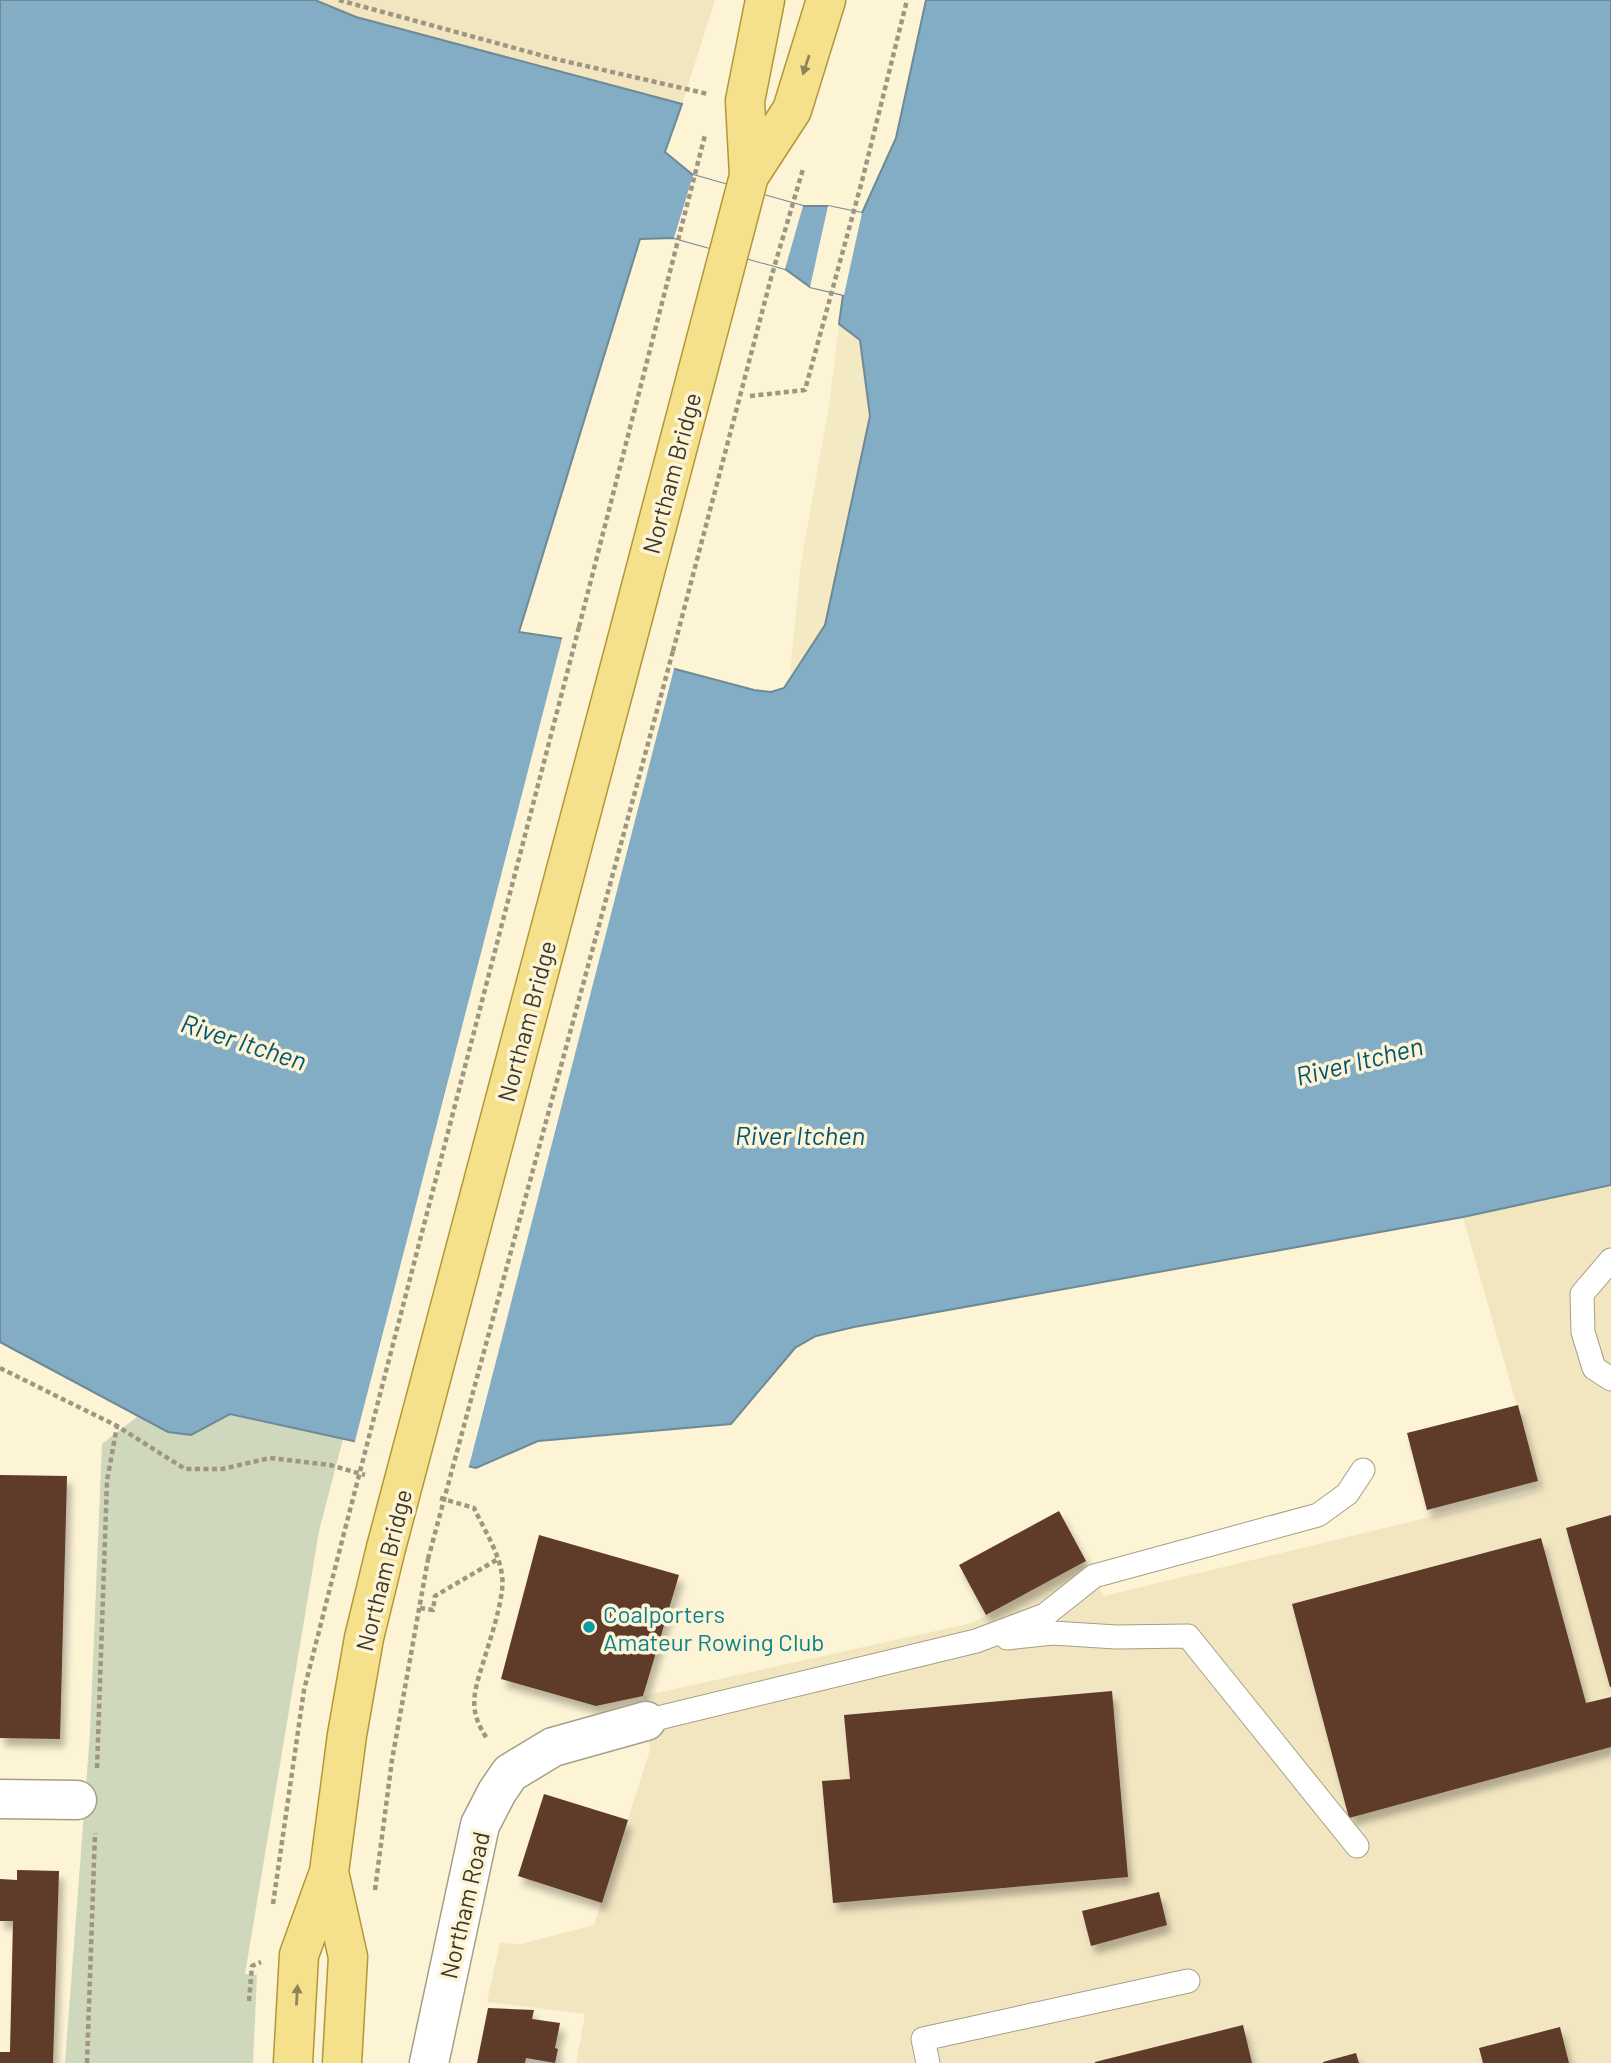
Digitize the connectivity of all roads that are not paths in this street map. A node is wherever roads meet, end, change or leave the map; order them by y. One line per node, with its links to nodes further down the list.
1 (765, 0): 3 (main road, Northam Bridge)
2 (826, 0): 3 (main road, Northam Bridge, one-way to 3)
3 (749, 176): 12 (main road, Northam Bridge, bridge)
4 (1611, 1260): 5 (lane)
5 (1611, 1379)
6 (1363, 1470): 7 (lane)
7 (976, 1641): 8 (lane); 11 (lane)
8 (646, 1721): 16 (street, Northam Road)
9 (0, 1799): 10 (street)
10 (77, 1800)
11 (1357, 1846)
12 (328, 1872): 14 (main road, Northam Bridge, one-way to 12); 15 (main road, Northam Bridge)
13 (1188, 1981): 17 (lane)
14 (293, 2063)
15 (342, 2063)
16 (429, 2063)
17 (928, 2063)

